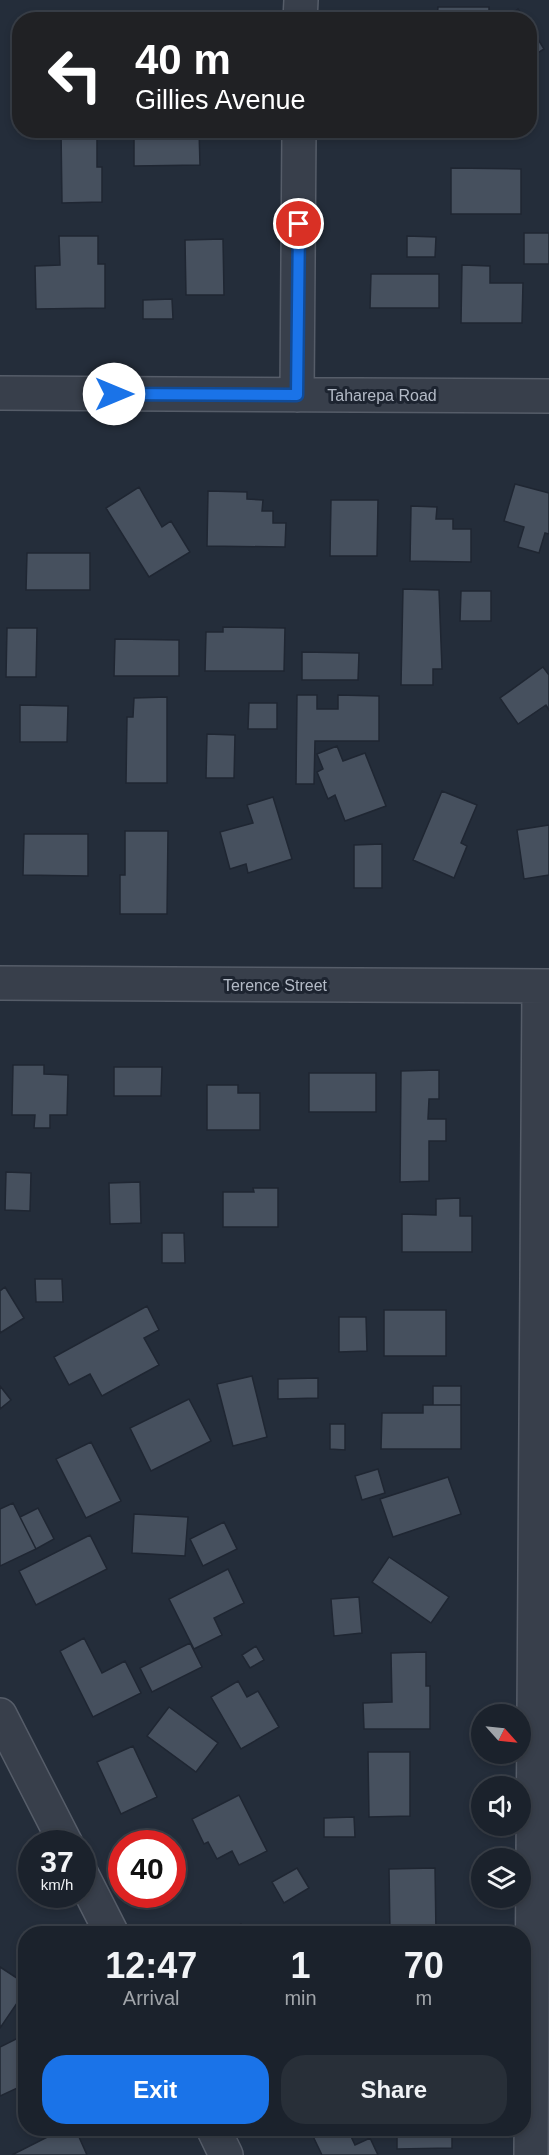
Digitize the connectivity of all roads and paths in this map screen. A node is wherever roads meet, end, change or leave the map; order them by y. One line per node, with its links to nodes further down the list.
1 (299, 138): 3 (street)
2 (0, 393): 3 (street, Taharepa Road)
3 (297, 395): 4 (street, Taharepa Road)
4 (549, 396)
5 (0, 983): 6 (street, Terence Street)
6 (544, 987): 13 (street)
7 (0, 1715): 8 (street)
8 (59, 1830)
9 (96, 1903): 10 (street)
10 (108, 1926)
11 (217, 2136): 12 (street)
12 (226, 2155)
13 (531, 2155)

